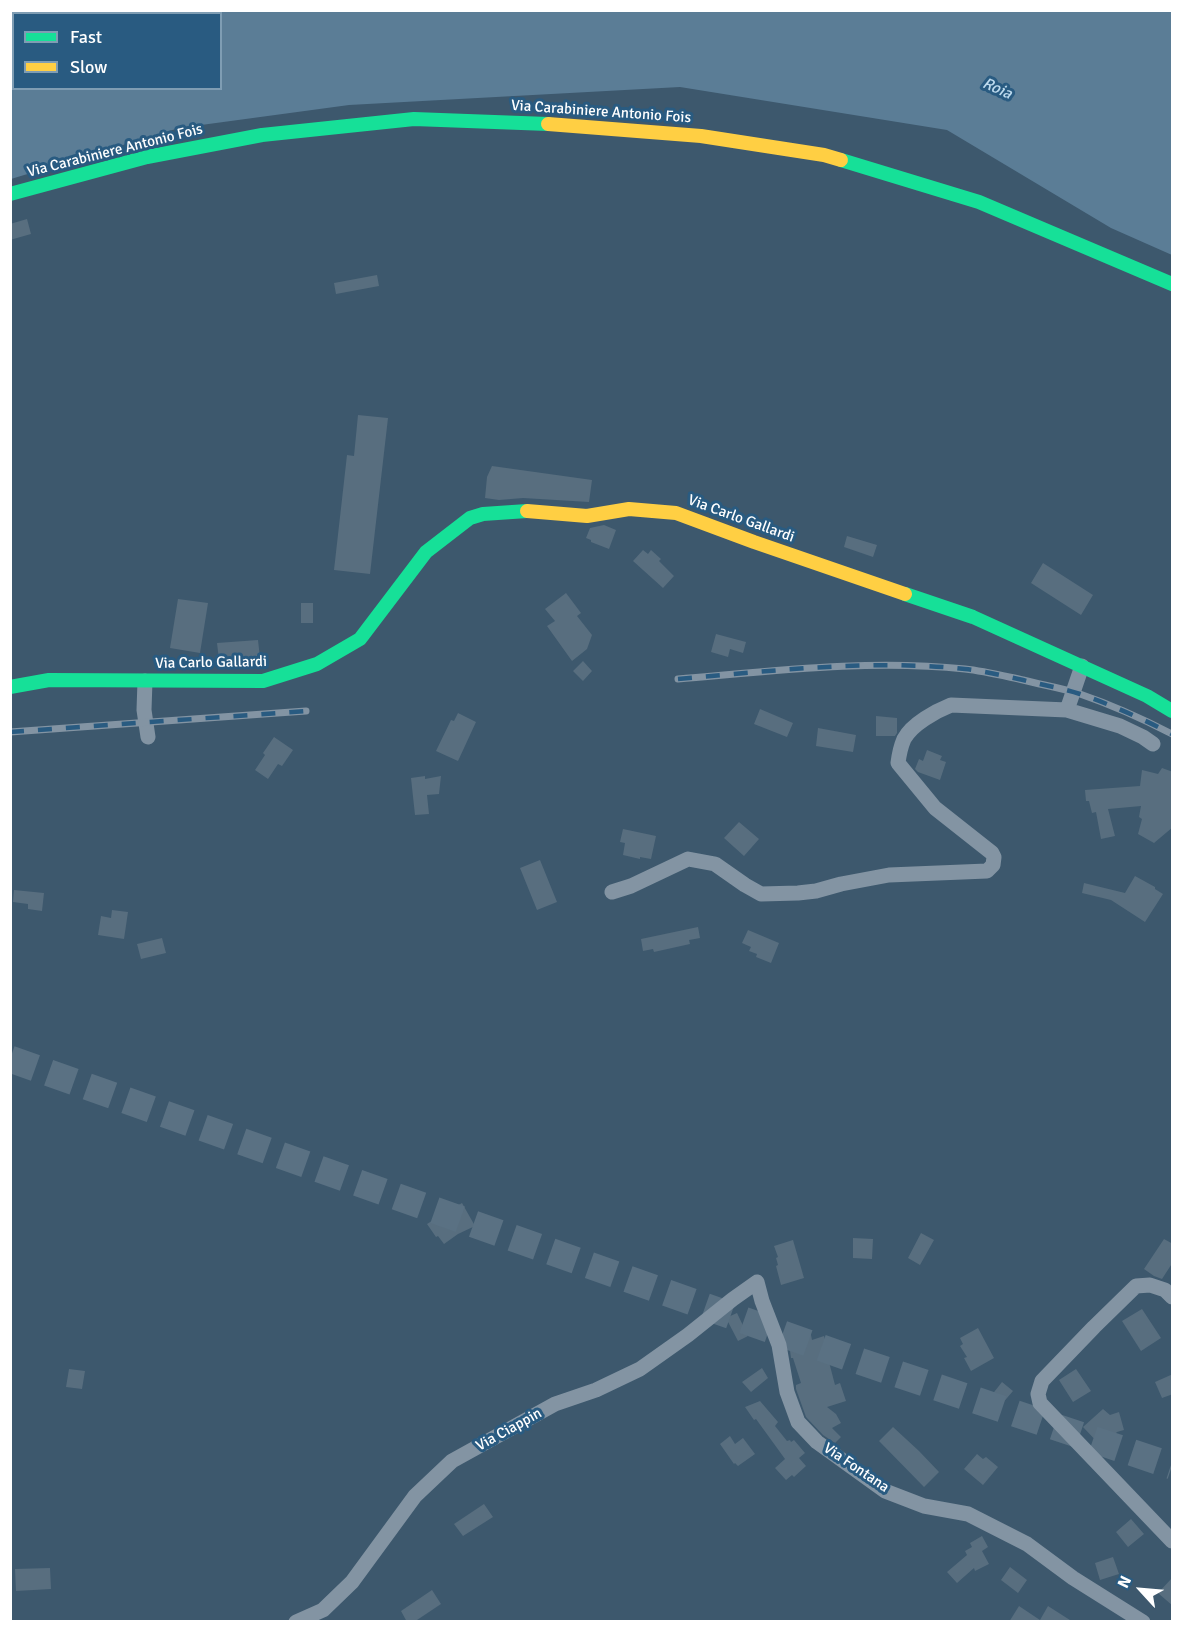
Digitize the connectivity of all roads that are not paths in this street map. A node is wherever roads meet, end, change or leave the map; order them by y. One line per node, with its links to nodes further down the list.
1 (10, 194): 2 (street, Via Carabiniere Antonio Fois)
2 (1173, 284)
3 (1082, 666): 4 (street, Via Carlo Gallardi); 6 (street); 7 (street, Via Carlo Gallardi)
4 (145, 681): 5 (street, Via Carlo Gallardi); 8 (street)
5 (10, 687)
6 (1067, 710): 9 (street); 10 (street)
7 (1173, 711)
8 (148, 737)
9 (1153, 744)
10 (612, 892)
11 (757, 1282): 14 (street, Via Ciappin); 15 (street, Via Fontana)
12 (1173, 1298): 13 (street)
13 (1173, 1541)
14 (296, 1622)
15 (1143, 1622)

